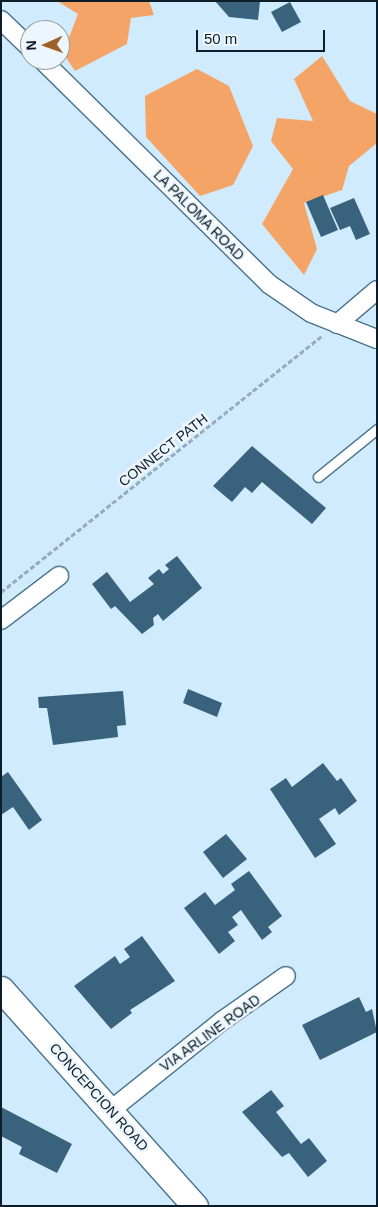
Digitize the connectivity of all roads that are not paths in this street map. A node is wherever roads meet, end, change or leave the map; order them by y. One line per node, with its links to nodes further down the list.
1 (1, 20): 2 (street)
2 (20, 38)
3 (52, 70): 5 (street, LA PALOMA ROAD)
4 (377, 290): 5 (street)
5 (336, 324): 6 (street, LA PALOMA ROAD)
6 (377, 339)
7 (377, 429): 8 (lane)
8 (318, 477)
9 (59, 576): 10 (street)
10 (1, 620)
11 (286, 976): 13 (street, VIA ARLINE ROAD)
12 (1, 989): 13 (street, CONCEPCION ROAD)
13 (111, 1110): 14 (street, CONCEPCION ROAD)
14 (195, 1206)

